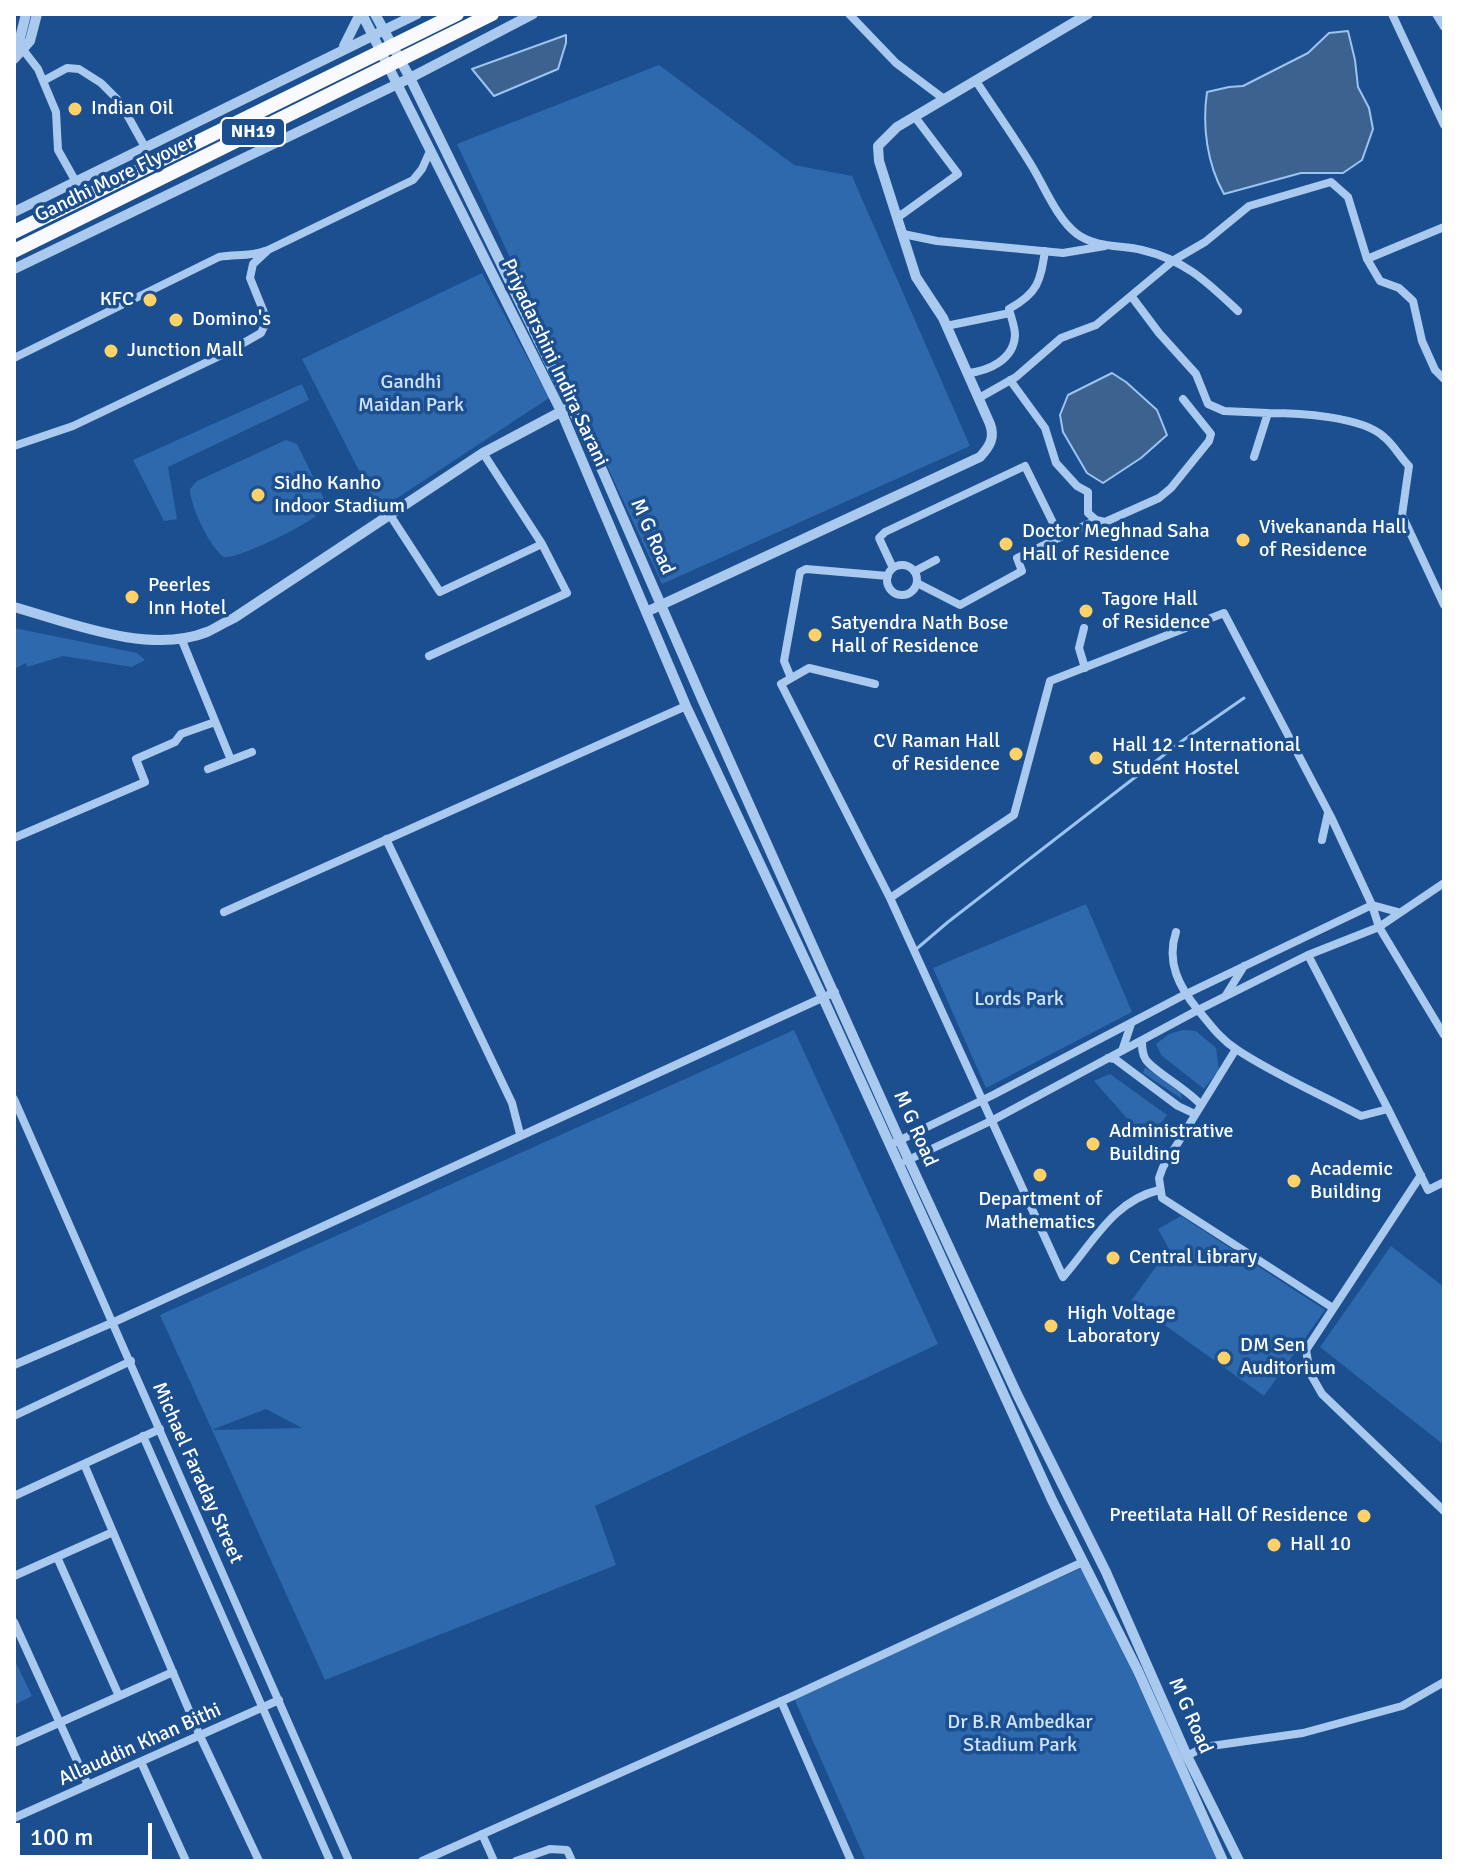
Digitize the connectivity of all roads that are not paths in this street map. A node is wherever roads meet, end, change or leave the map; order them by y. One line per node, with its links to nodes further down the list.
1 (26, 14): 18 (street)
2 (37, 14): 18 (street)
3 (361, 14): 16 (street, Priyadarshini Indira Sarani); 17 (street)
4 (375, 14): 15 (street, Priyadarshini Indira Sarani)
5 (396, 14): 13 (street)
6 (457, 14): 37 (highway, Gandhi More Flyover / NH19, bridge)
7 (492, 14): 41 (highway, Gandhi More Flyover / NH19, bridge)
8 (533, 14): 20 (street)
9 (849, 14): 26 (street)
10 (1088, 14): 23 (street)
11 (1392, 14): 30 (street)
12 (1436, 14): 14 (street)
13 (413, 16): 15 (street)
14 (1444, 27)
15 (383, 29): 16 (street); 21 (street, Priyadarshini Indira Sarani)
16 (372, 35): 17 (street); 24 (street, Priyadarshini Indira Sarani)
17 (343, 48): 31 (street)
18 (19, 49): 19 (street); 22 (street)
19 (14, 59)
20 (428, 68): 21 (street); 27 (street)
21 (410, 78): 24 (street); 27 (street, Priyadarshini Indira Sarani)
22 (43, 81): 31 (street); 33 (street)
23 (976, 81): 26 (street); 39 (street)
24 (396, 84): 25 (street); 28 (street, Priyadarshini Indira Sarani)
25 (378, 92): 28 (street); 45 (street)
26 (944, 99): 29 (street)
27 (424, 107): 56 (street, Priyadarshini Indira Sarani)
28 (411, 114): 32 (street, Priyadarshini Indira Sarani)
29 (915, 117): 35 (street); 35 (street)
30 (1444, 125)
31 (145, 147): 33 (street)
32 (430, 151): 40 (street); 56 (street, Priyadarshini Indira Sarani)
33 (76, 182): 34 (street)
34 (14, 212)
35 (897, 218): 38 (street)
36 (1444, 227): 43 (street)
37 (14, 232)
38 (903, 234): 42 (street); 49 (street)
39 (1106, 246): 42 (street); 44 (street)
40 (268, 250): 50 (street); 58 (street)
41 (14, 251)
42 (1045, 251): 48 (street)
43 (1367, 259): 44 (street); 52 (street)
44 (1174, 260): 46 (street); 47 (street)
45 (14, 269)
46 (1132, 297): 53 (street); 57 (street)
47 (1238, 311)
48 (1010, 313): 49 (street); 51 (street)
49 (946, 326): 51 (street)
50 (14, 358)
51 (968, 373): 54 (street)
52 (1444, 379)
53 (1010, 380): 54 (street); 62 (street)
54 (979, 398): 69 (street)
55 (1183, 399): 62 (street)
56 (566, 409): 59 (street); 69 (street, M G Road); 72 (street, Priyadarshini Indira Sarani)
57 (1268, 413): 60 (street); 70 (street)
58 (14, 446)
59 (483, 453): 61 (street); 64 (street)
60 (1254, 457)
61 (390, 515): 64 (street); 74 (street)
62 (1096, 520): 63 (street)
63 (1060, 537): 67 (street); 68 (street)
64 (542, 544): 75 (street)
65 (936, 560): 66 (street)
66 (915, 571): 67 (street); 68 (street)
67 (890, 572): 68 (street); 77 (street)
68 (917, 583)
69 (662, 604): 72 (street); 97 (street, M G Road)
70 (1444, 605)
71 (14, 607): 74 (street)
72 (646, 612): 79 (street, Priyadarshini Indira Sarani)
73 (1084, 628): 76 (street)
74 (181, 638): 80 (street)
75 (429, 656)
76 (1085, 668): 84 (street); 89 (street)
77 (791, 678): 78 (street); 89 (street)
78 (875, 684)
79 (686, 706): 86 (street); 100 (street, Priyadarshini Indira Sarani)
80 (215, 722): 82 (street); 85 (street)
81 (252, 752): 82 (street)
82 (231, 760): 83 (street)
83 (208, 769)
84 (1328, 812): 87 (street); 90 (street)
85 (14, 838)
86 (386, 839): 91 (street); 117 (street)
87 (1322, 840)
88 (1444, 883): 92 (street)
89 (890, 898): 112 (street)
90 (1372, 905): 92 (street); 93 (street); 96 (street)
91 (224, 912)
92 (1398, 912): 93 (street)
93 (1379, 927): 95 (street); 104 (street)
94 (1176, 932): 98 (street)
95 (1308, 955): 99 (street); 114 (street)
96 (1245, 965): 98 (street); 99 (street)
97 (835, 992): 100 (street); 118 (street, M G Road)
98 (1184, 995): 101 (street); 102 (street)
99 (1225, 996): 101 (street)
100 (823, 998): 117 (street); 118 (street, Priyadarshini Indira Sarani)
101 (1198, 1010): 105 (street); 106 (street)
102 (1131, 1024): 103 (street); 107 (street)
103 (1113, 1033): 107 (street); 112 (street)
104 (1444, 1035)
105 (1142, 1041): 107 (street); 109 (street)
106 (1236, 1049): 113 (street); 114 (street)
107 (1122, 1051): 108 (street)
108 (1108, 1058): 110 (street); 116 (street)
109 (1147, 1062): 110 (street); 113 (street)
110 (1135, 1072): 115 (street)
111 (14, 1099): 124 (street, Michael Faraday Street)
112 (983, 1100): 116 (street); 118 (street)
113 (1201, 1105): 115 (street)
114 (1388, 1109): 120 (street)
115 (1195, 1114): 122 (street)
116 (993, 1120): 119 (street); 122 (street)
117 (520, 1134): 124 (street)
118 (895, 1143): 119 (street, M G Road)
119 (904, 1162): 135 (street); 147 (street, M G Road)
120 (1421, 1175): 121 (street); 123 (street)
121 (1444, 1182)
122 (1159, 1190): 123 (street)
123 (1333, 1308): 132 (street)
124 (114, 1322): 125 (street, Michael Faraday Street); 126 (street)
125 (131, 1361): 127 (street); 128 (street, Michael Faraday Street)
126 (14, 1365)
127 (14, 1416)
128 (160, 1429): 129 (street); 141 (street, Michael Faraday Street)
129 (143, 1436): 130 (street); 143 (street)
130 (84, 1464): 131 (street); 133 (street)
131 (14, 1496)
132 (1444, 1511)
133 (113, 1532): 134 (street); 138 (street)
134 (57, 1557): 136 (street); 140 (street)
135 (1083, 1562): 142 (street); 161 (street)
136 (14, 1576)
137 (14, 1622): 144 (street)
138 (173, 1672): 140 (street); 145 (street)
139 (1444, 1682): 147 (street)
140 (119, 1696): 144 (street)
141 (279, 1700): 143 (street, Allauddin Khan Bithi); 155 (street, Michael Faraday Street)
142 (781, 1701): 151 (street); 160 (street)
143 (262, 1708): 145 (street, Allauddin Khan Bithi); 154 (street)
144 (59, 1723): 146 (street); 149 (street)
145 (200, 1736): 148 (street, Allauddin Khan Bithi); 153 (street)
146 (14, 1743)
147 (1187, 1756): 162 (street, M G Road)
148 (141, 1762): 149 (street, Allauddin Khan Bithi); 152 (street)
149 (88, 1785): 150 (street, Allauddin Khan Bithi)
150 (14, 1818)
151 (482, 1834): 156 (street); 157 (street)
152 (186, 1861)
153 (259, 1861)
154 (330, 1861)
155 (349, 1861)
156 (422, 1861)
157 (494, 1861)
158 (516, 1861): 159 (street)
159 (572, 1861)
160 (851, 1861)
161 (1223, 1861)
162 (1239, 1861)

